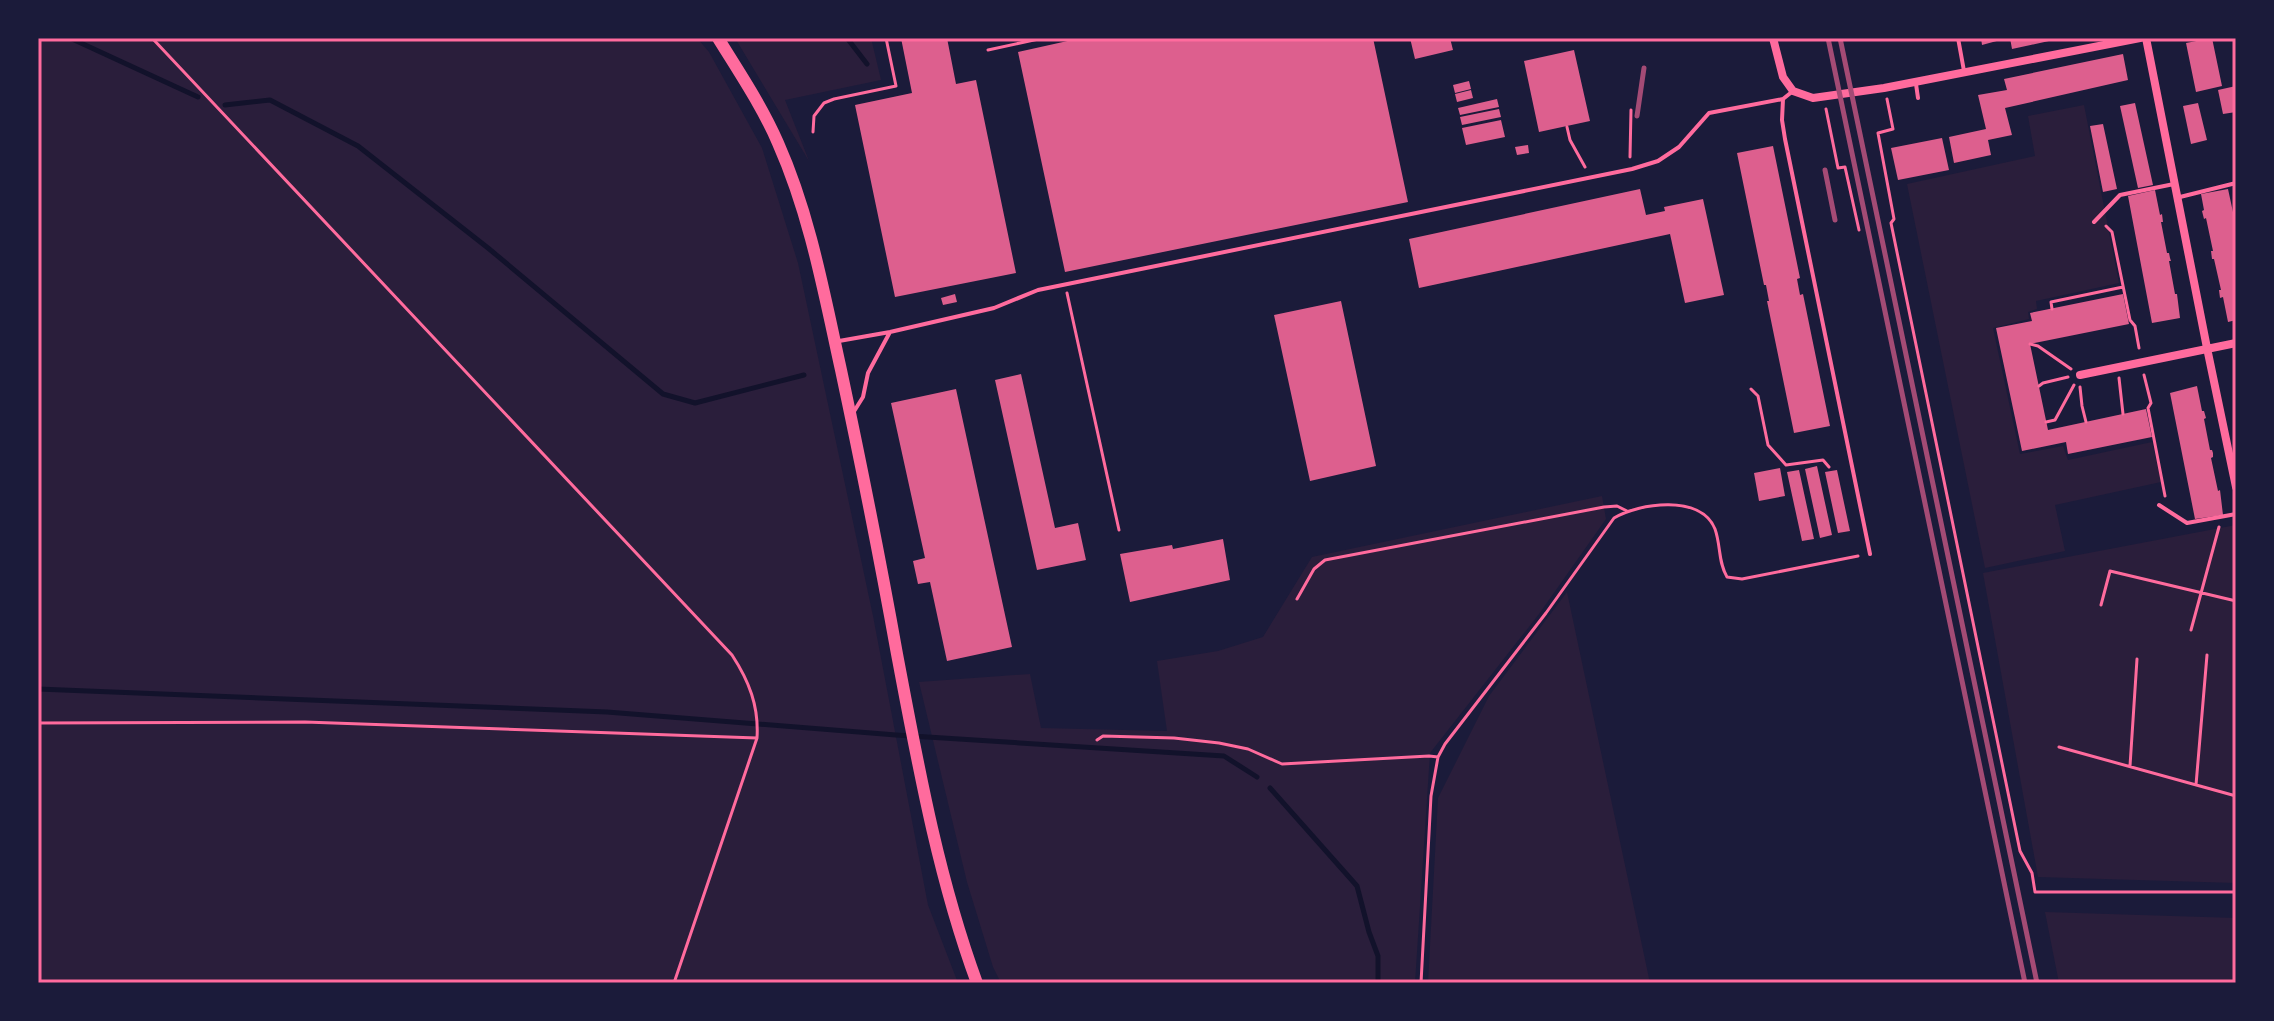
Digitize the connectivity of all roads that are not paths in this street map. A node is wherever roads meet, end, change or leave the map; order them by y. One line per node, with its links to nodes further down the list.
1 (718, 38): 16 (main road)
2 (1773, 38): 8 (street)
3 (1958, 38): 6 (lane)
4 (2140, 38): 6 (street)
5 (2146, 38): 12 (street)
6 (1964, 72): 7 (street)
7 (1915, 81): 8 (street); 9 (lane)
8 (1793, 91): 10 (lane)
9 (1918, 98)
10 (1783, 99): 15 (lane); 24 (lane)
11 (2236, 183): 13 (lane)
12 (2174, 184): 13 (street); 14 (lane)
13 (2177, 198): 18 (street)
14 (2094, 222)
15 (890, 332): 16 (lane); 20 (lane)
16 (835, 342): 20 (main road)
17 (2236, 343): 18 (street)
18 (2207, 348): 19 (street); 21 (street)
19 (2080, 375)
20 (851, 416): 25 (main road)
21 (2236, 487)
22 (2159, 505): 23 (lane)
23 (2236, 514)
24 (1870, 554)
25 (977, 983)

